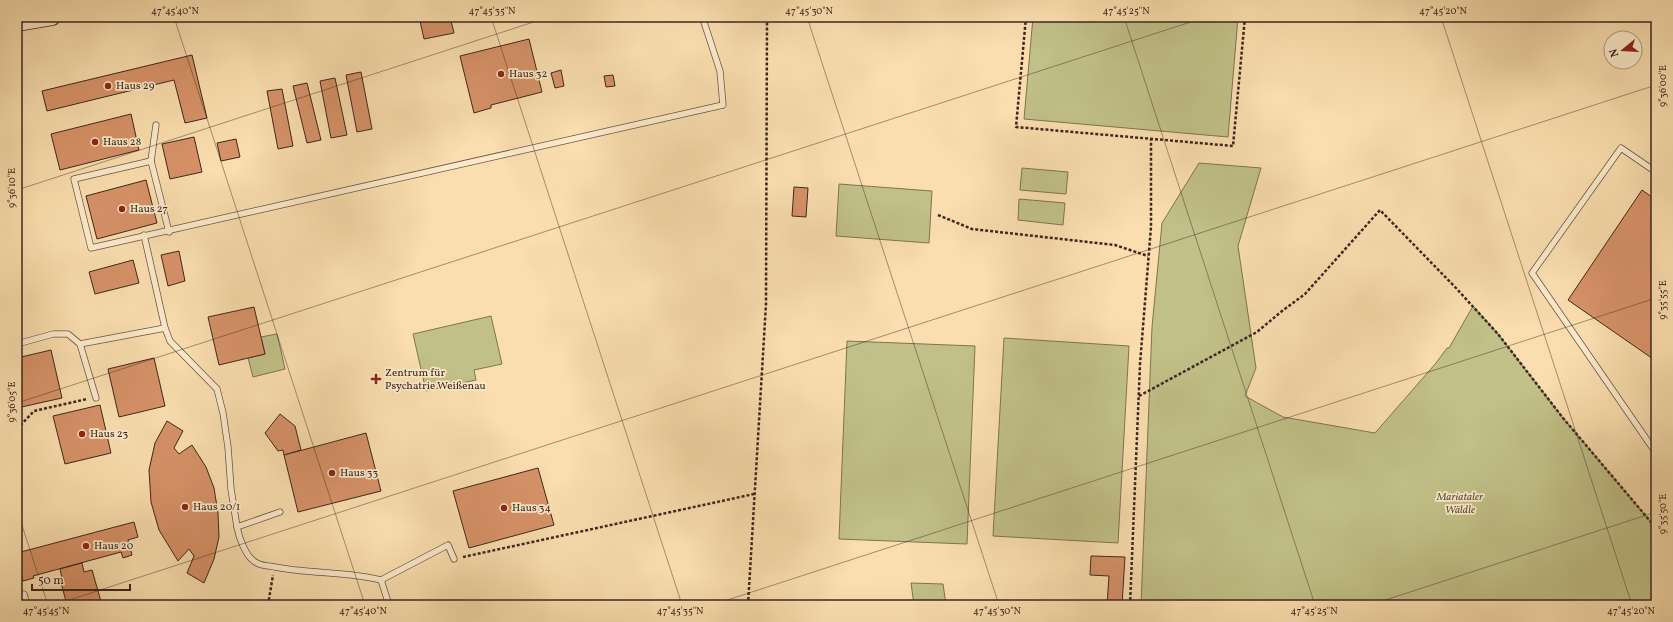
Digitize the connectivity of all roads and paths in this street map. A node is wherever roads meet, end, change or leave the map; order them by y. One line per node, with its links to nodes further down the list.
1 (52, 17): 6 (main road)
2 (767, 17): 22 (path)
3 (1026, 17): 8 (path)
4 (1245, 17): 8 (path)
5 (704, 19): 12 (lane)
6 (17, 23)
7 (156, 125): 9 (lane)
8 (1152, 140): 14 (path)
9 (151, 161): 12 (lane); 13 (lane)
10 (1656, 172): 21 (lane)
11 (938, 215): 14 (path)
12 (169, 232): 13 (lane)
13 (144, 235): 15 (lane)
14 (1148, 256): 18 (path)
15 (165, 328): 17 (lane); 24 (lane)
16 (17, 344): 17 (lane)
17 (80, 344): 19 (lane)
18 (1139, 396): 25 (path); 34 (path)
19 (96, 398): 20 (path)
20 (17, 429)
21 (1656, 453)
22 (754, 494): 26 (path); 33 (path)
23 (280, 512): 24 (lane)
24 (237, 527): 27 (lane)
25 (1656, 528)
26 (454, 559): 28 (lane)
27 (274, 567): 28 (lane); 31 (path)
28 (381, 580): 32 (lane)
29 (17, 596): 30 (lane)
30 (27, 605)
31 (268, 605)
32 (389, 605)
33 (748, 605)
34 (1130, 605)

